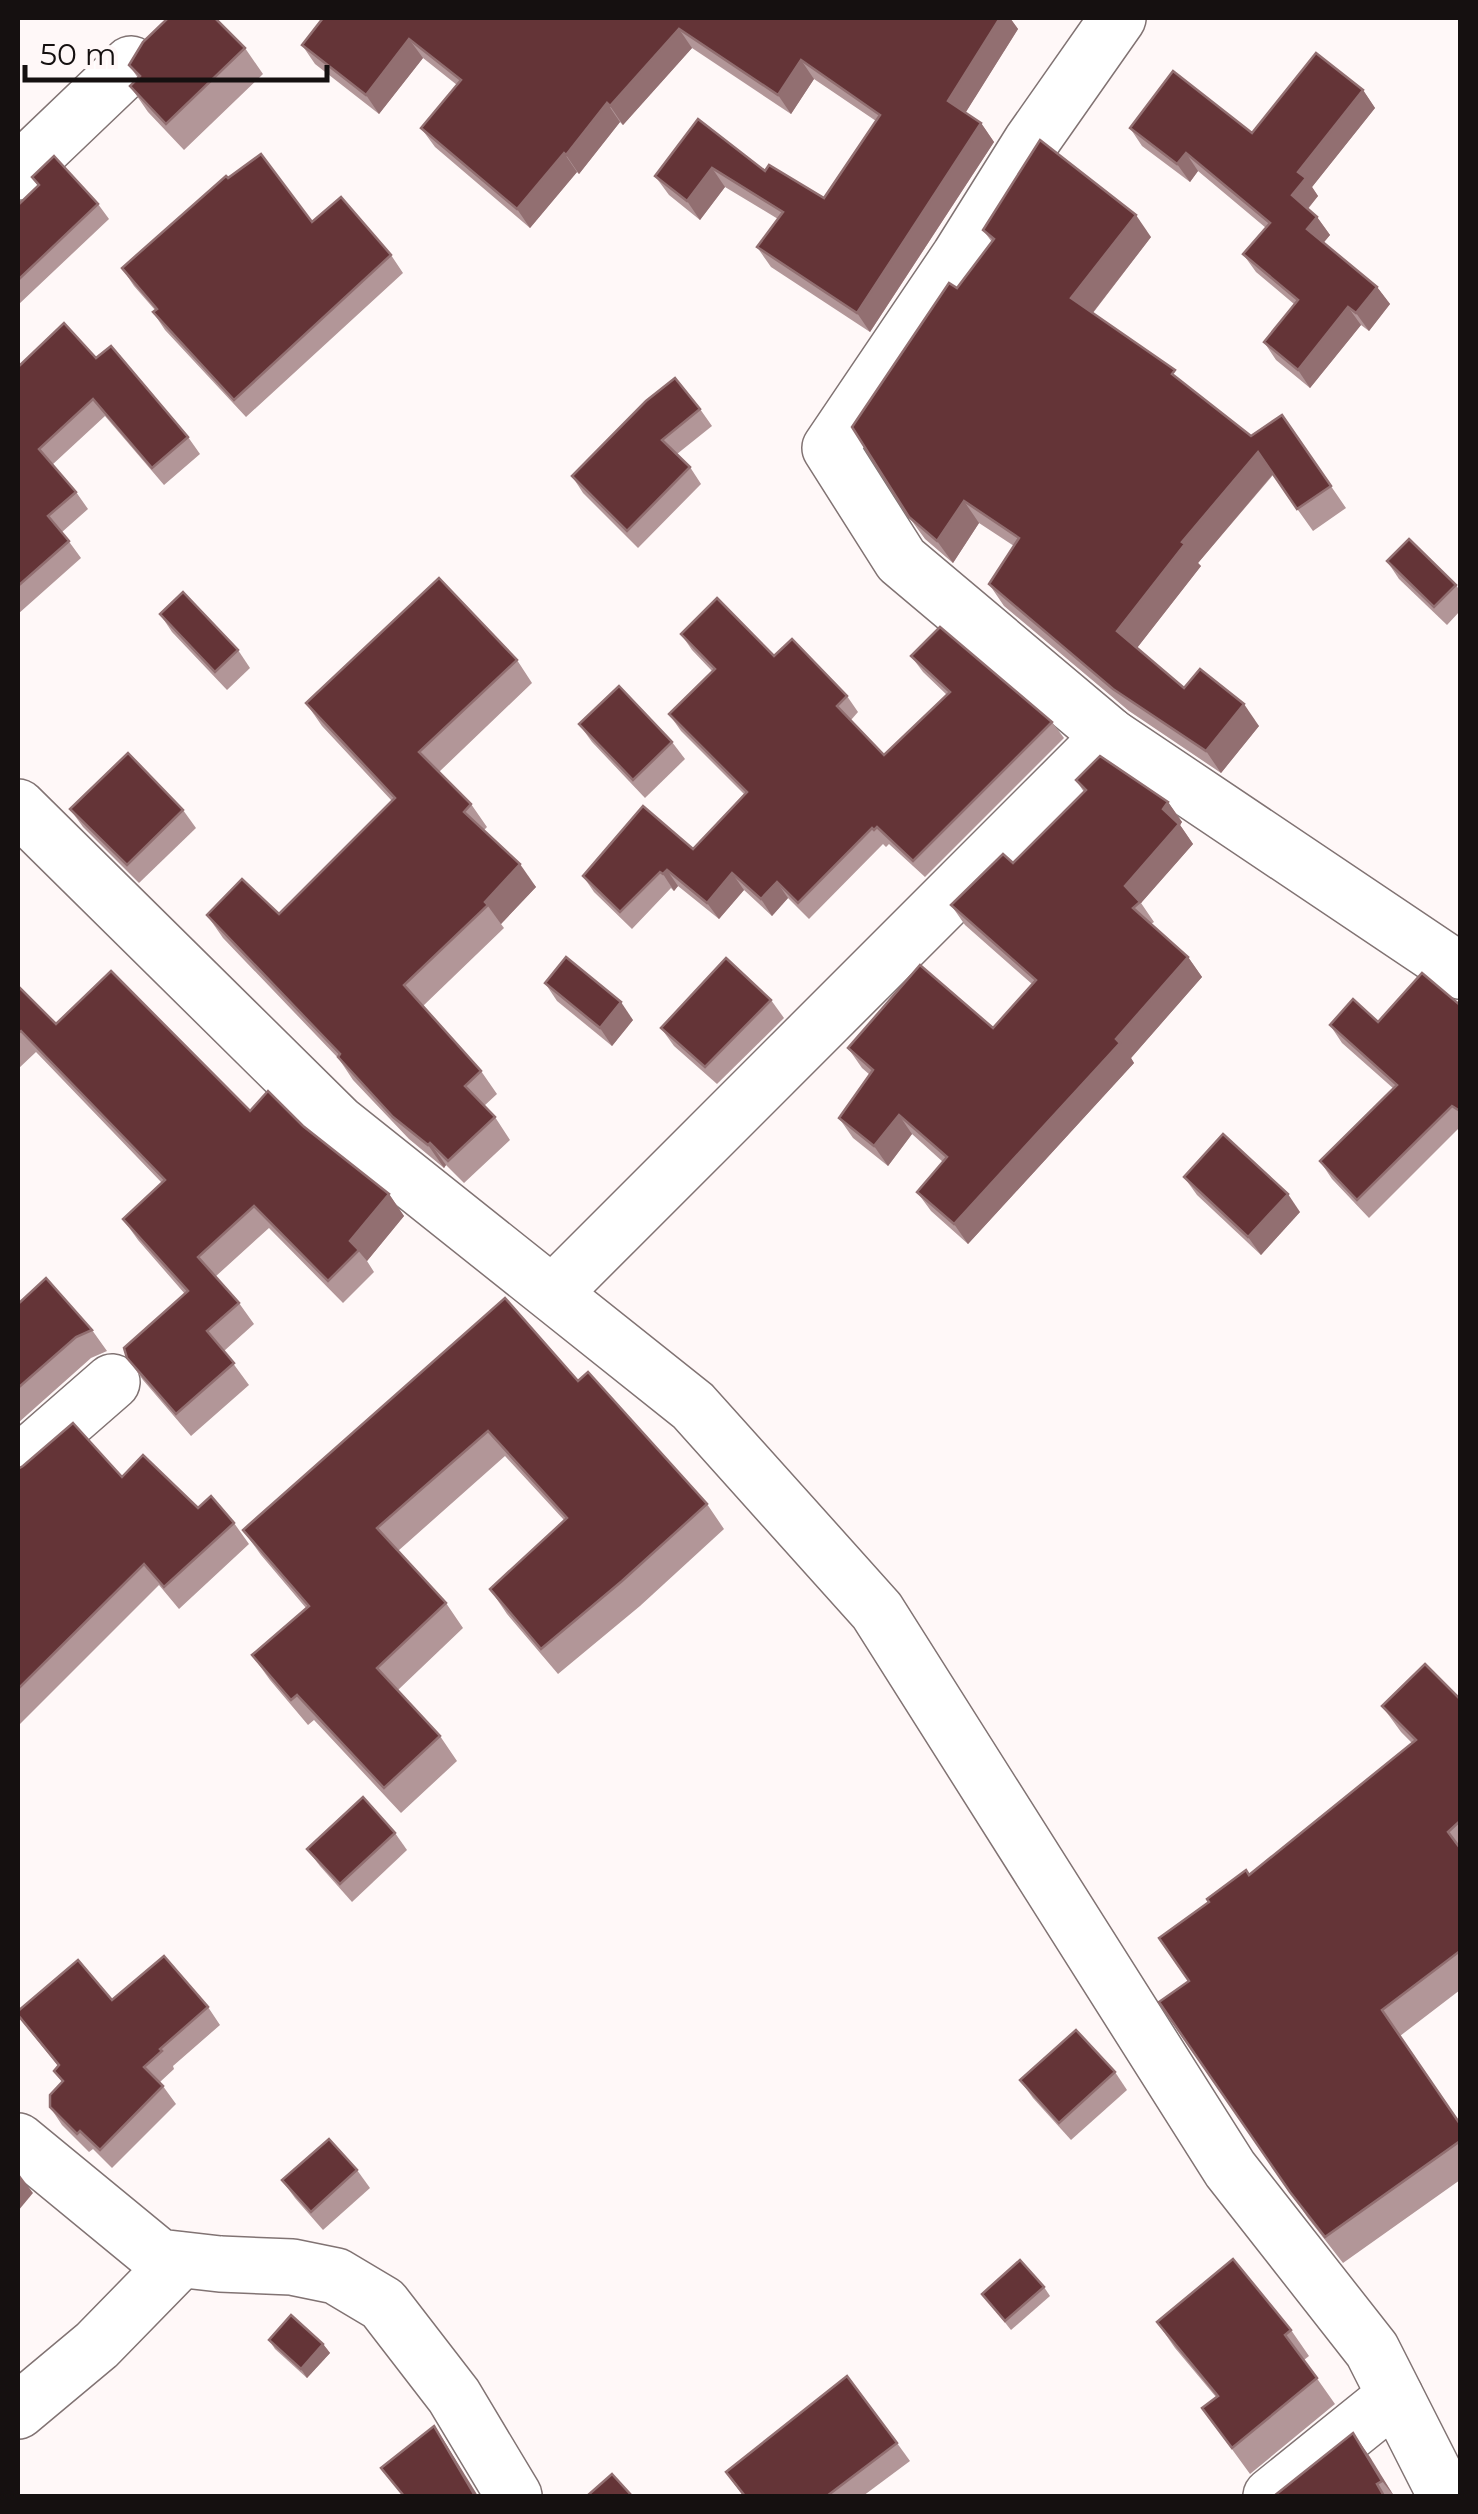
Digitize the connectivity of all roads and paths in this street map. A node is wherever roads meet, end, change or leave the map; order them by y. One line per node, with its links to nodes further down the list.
1 (1118, 18): 4 (street)
2 (131, 64): 3 (street)
3 (18, 172)
4 (1110, 736): 6 (street); 7 (street)
5 (18, 807): 7 (street)
6 (1460, 971)
7 (553, 1293): 12 (street)
8 (112, 1382): 9 (street)
9 (18, 1464)
10 (18, 2140): 11 (street)
11 (180, 2260): 13 (street); 14 (street)
12 (1396, 2396): 15 (street); 16 (street)
13 (18, 2411)
14 (514, 2496)
15 (1271, 2496)
16 (1446, 2496)

